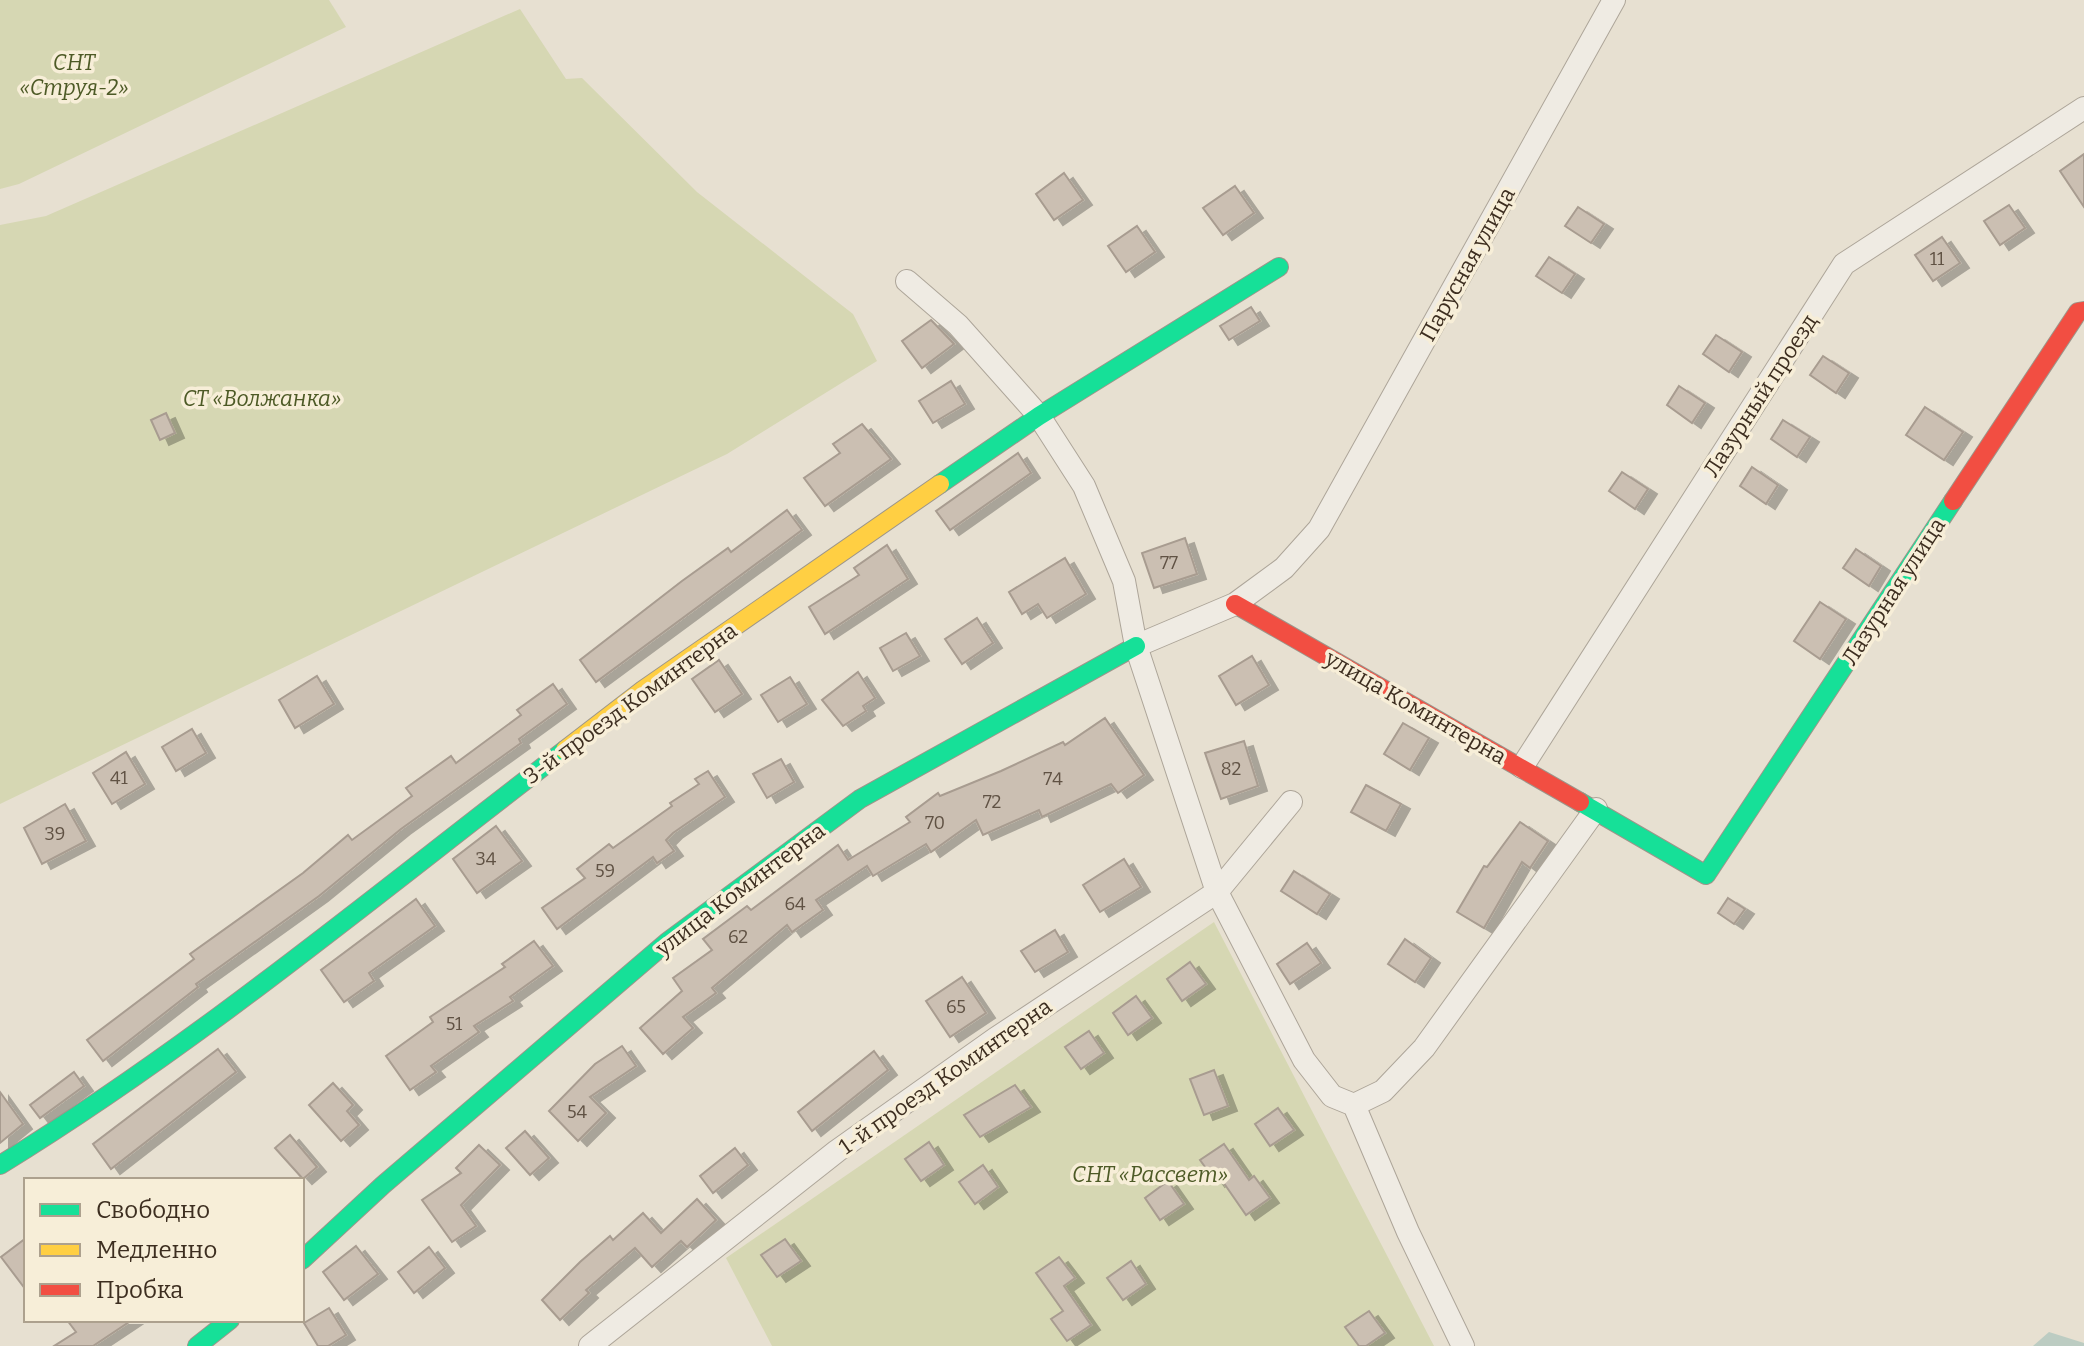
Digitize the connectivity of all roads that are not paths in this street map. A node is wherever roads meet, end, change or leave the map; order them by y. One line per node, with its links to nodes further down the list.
1 (1614, 0): 7 (street, Парусная улица)
2 (2084, 108): 10 (street, Лазурный проезд)
3 (1279, 267): 6 (street, 3-й проезд Коминтерна)
4 (907, 281): 6 (street)
5 (2084, 311): 13 (street, Лазурная улица)
6 (1039, 416): 9 (street); 16 (street, 3-й проезд Коминтерна)
7 (1319, 529): 8 (street, улица Коминтерна)
8 (1235, 604): 9 (street, улица Коминтерна); 10 (street, улица Коминтерна)
9 (1136, 646): 14 (street); 17 (street, улица Коминтерна)
10 (1522, 767): 12 (street, улица Коминтерна)
11 (1291, 802): 14 (street, 1-й проезд Коминтерна)
12 (1596, 809): 13 (street, улица Коминтерна); 15 (street)
13 (1706, 875)
14 (1217, 892): 15 (street); 20 (street, 1-й проезд Коминтерна)
15 (1354, 1105): 21 (street)
16 (0, 1165)
17 (304, 1258)
18 (227, 1322): 19 (street)
19 (197, 1346)
20 (590, 1346)
21 (1463, 1346)

